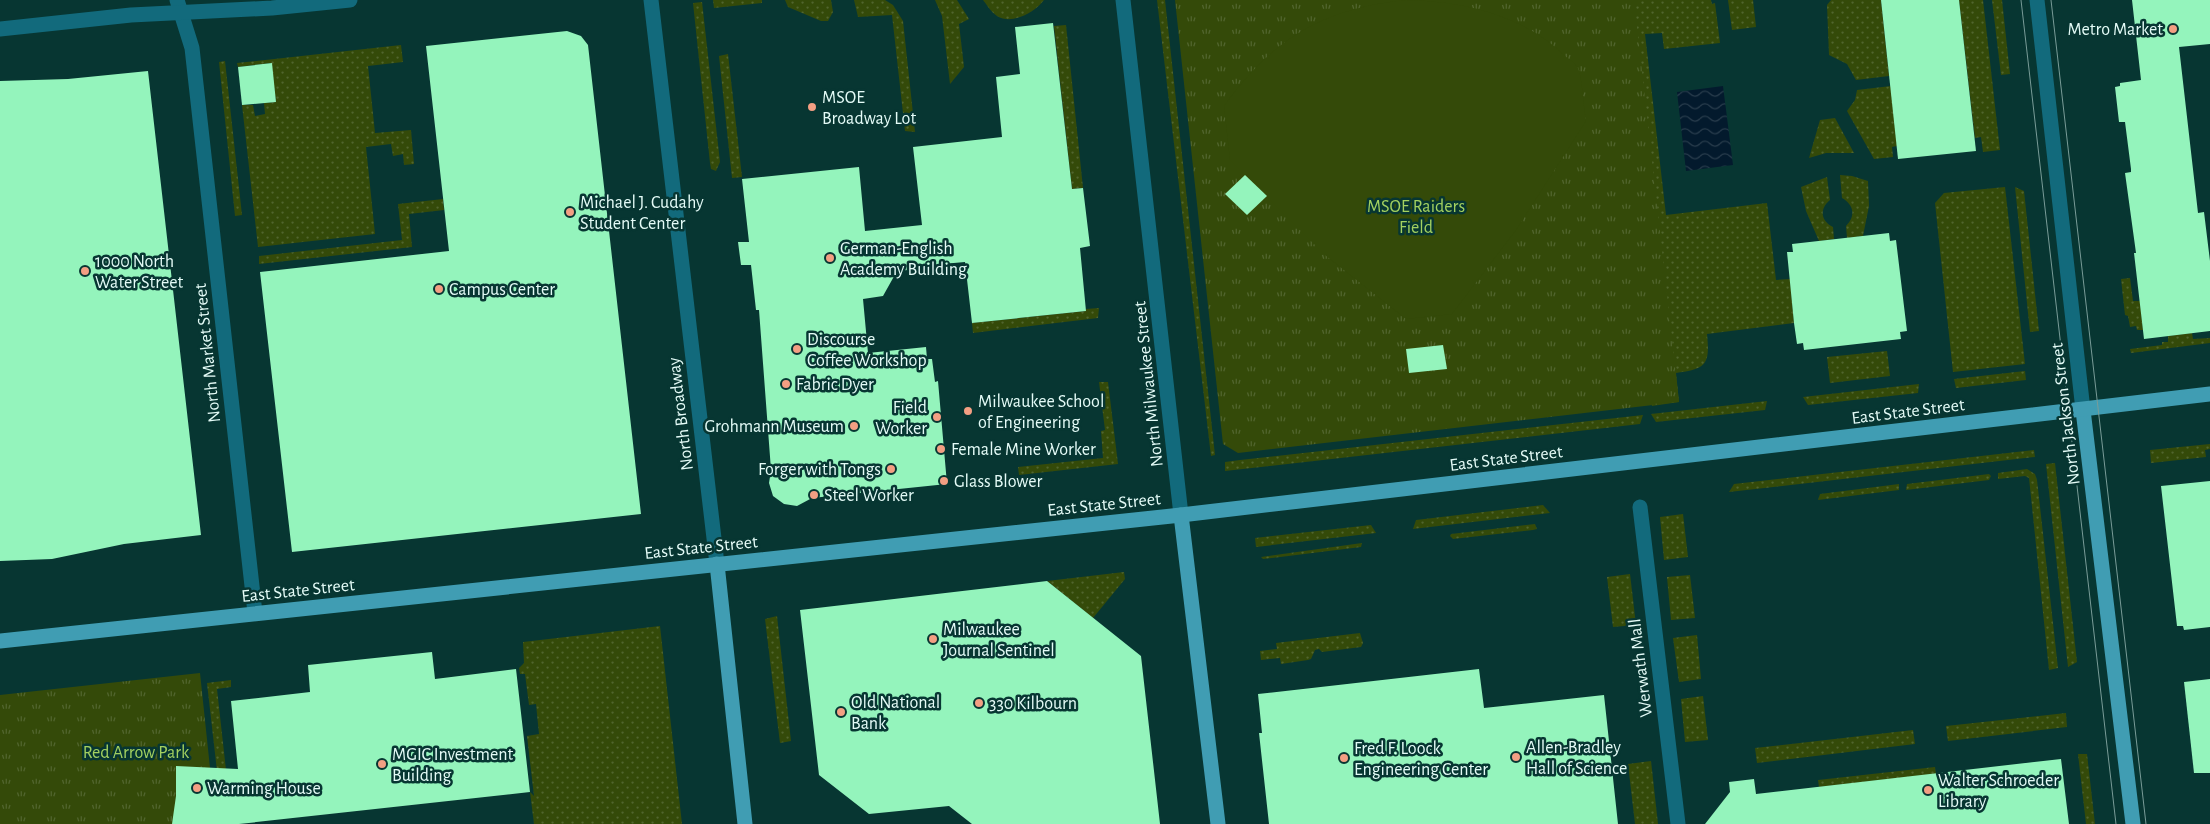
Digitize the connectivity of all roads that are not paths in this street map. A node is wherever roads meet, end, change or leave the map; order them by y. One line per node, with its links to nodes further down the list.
1 (350, 0): 5 (street)
2 (651, 0): 11 (street, North Broadway)
3 (1123, 0): 10 (street, North Milwaukee Street)
4 (2037, 0): 8 (street, North Jackson Street)
5 (179, 6): 6 (street); 12 (street, North Market Street)
6 (0, 29)
7 (2210, 394): 8 (main road, East State Street)
8 (2083, 410): 10 (main road, East State Street); 17 (main road, North Jackson Street)
9 (1640, 507): 16 (street, Werwath Mall)
10 (1181, 515): 11 (main road, East State Street); 15 (main road, North Milwaukee Street)
11 (716, 564): 12 (main road, East State Street); 14 (main road, North Broadway)
12 (255, 613): 13 (main road, East State Street)
13 (0, 641)
14 (744, 824)
15 (1218, 824)
16 (1678, 824)
17 (2134, 824)

